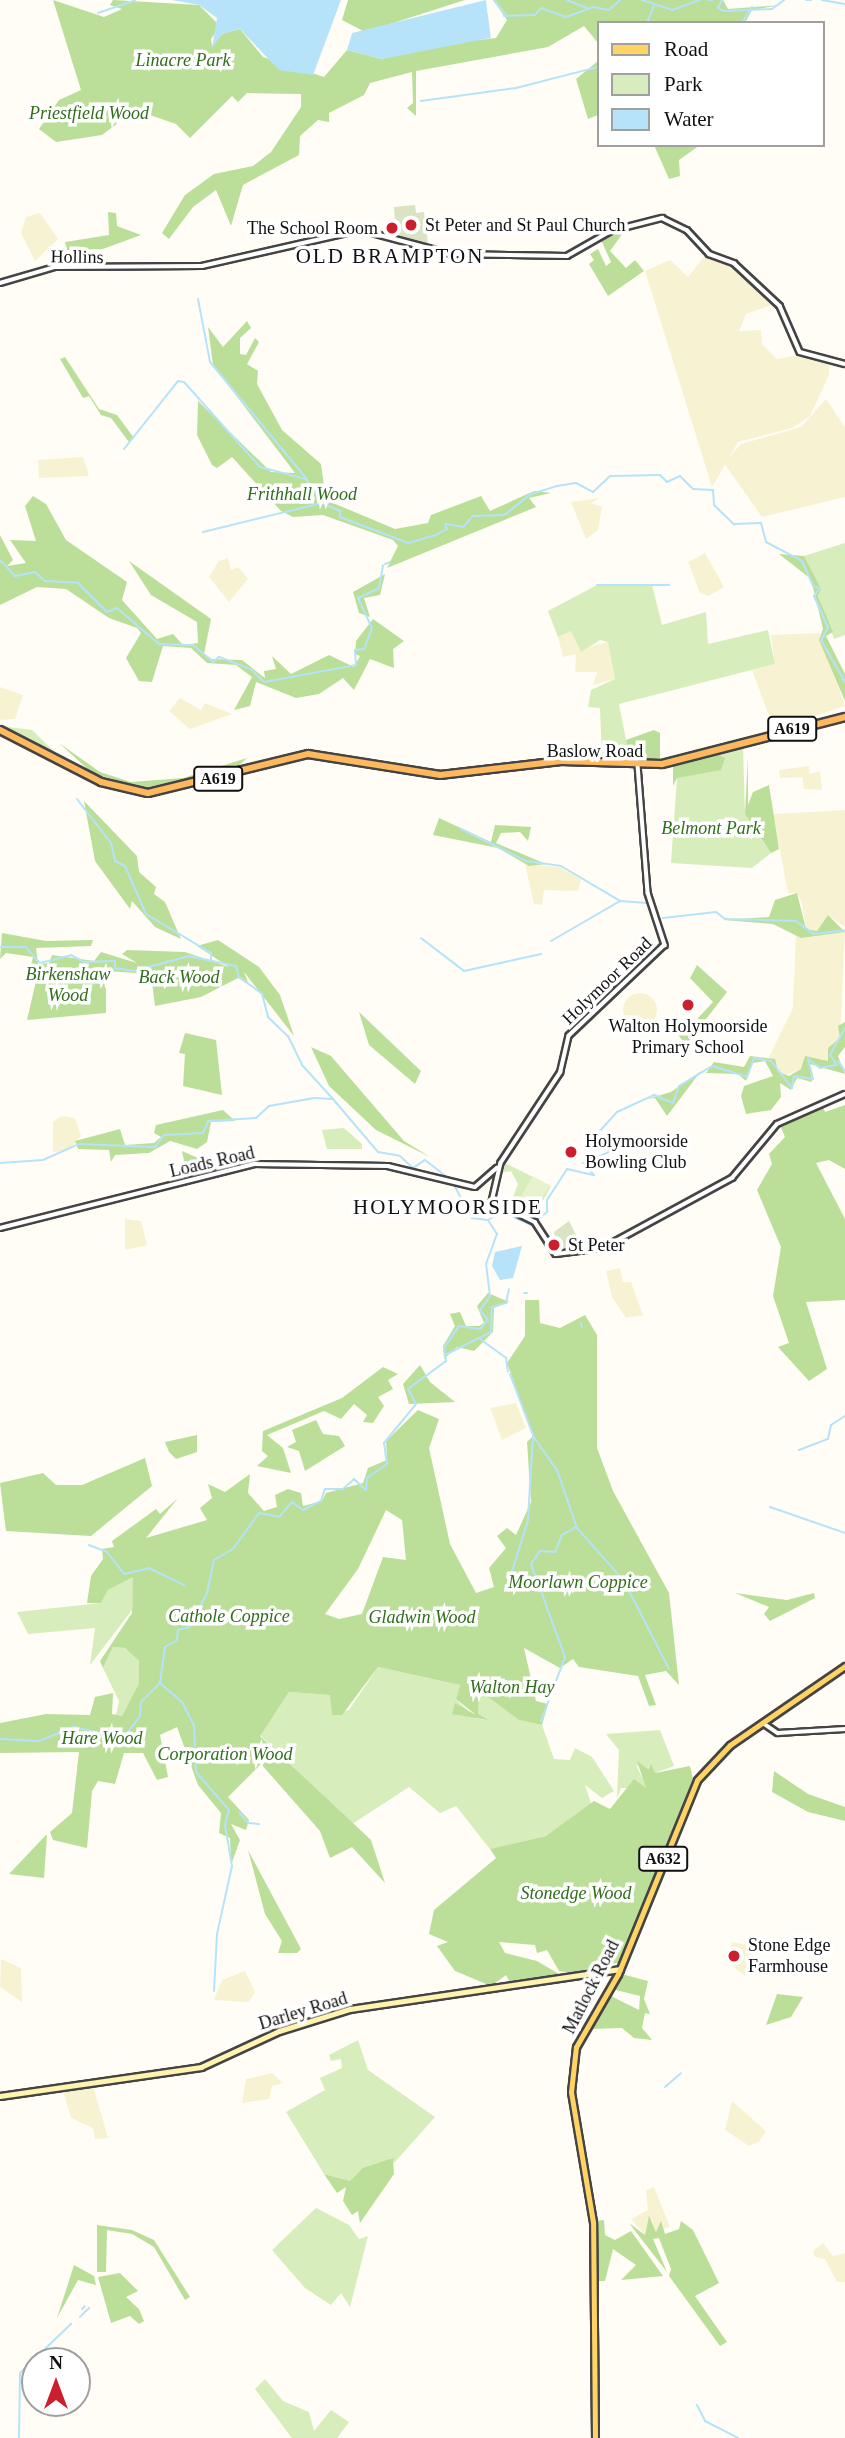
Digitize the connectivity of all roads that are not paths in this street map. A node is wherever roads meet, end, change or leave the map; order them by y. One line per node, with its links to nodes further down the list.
1 (0, 283): 2 (street, Hollins)
2 (845, 364)
3 (845, 717): 5 (highway, Baslow Road / A619)
4 (0, 730): 5 (highway, Baslow Road / A619)
5 (638, 765): 7 (street, Holymoor Road)
6 (845, 1094): 7 (street, Holymoor Road)
7 (501, 1163): 8 (street, Loads Road)
8 (0, 1227)
9 (845, 1666): 10 (main road, Matlock Road / A632)
10 (762, 1721): 11 (street); 12 (main road, Matlock Road / A632)
11 (845, 1729)
12 (620, 1969): 13 (main road, Darley Road); 14 (main road, Matlock Road / A632)
13 (0, 2096)
14 (595, 2438)

